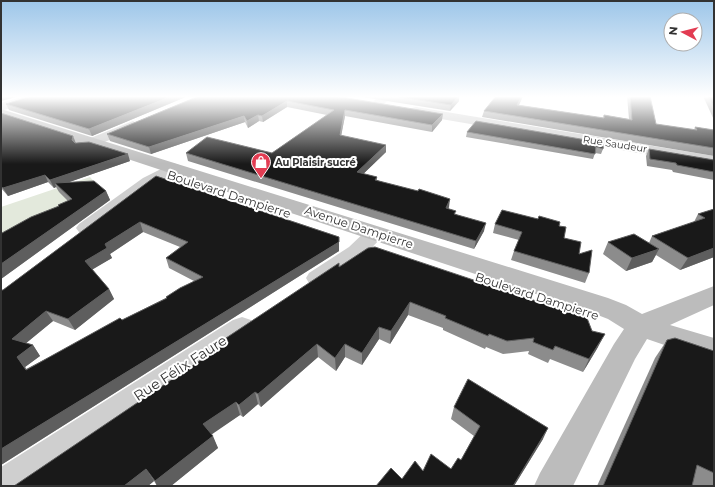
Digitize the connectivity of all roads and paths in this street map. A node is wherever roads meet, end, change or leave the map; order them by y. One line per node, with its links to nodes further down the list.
1 (16, 119): 4 (main road, Boulevard Dampierre)
2 (474, 119): 5 (street, Rue Saudeur)
3 (144, 121): 4 (street)
4 (88, 144): 6 (main road, Boulevard Dampierre)
5 (714, 160)
6 (168, 170): 7 (main road, Boulevard Dampierre); 8 (street)
7 (372, 236): 9 (street); 12 (main road, Boulevard Dampierre)
8 (70, 241)
9 (297, 291)
10 (714, 294): 12 (main road)
11 (265, 313): 14 (street, Rue Félix Faure)
12 (640, 326): 13 (main road); 15 (main road)
13 (714, 350)
14 (2, 486)
15 (553, 486)

